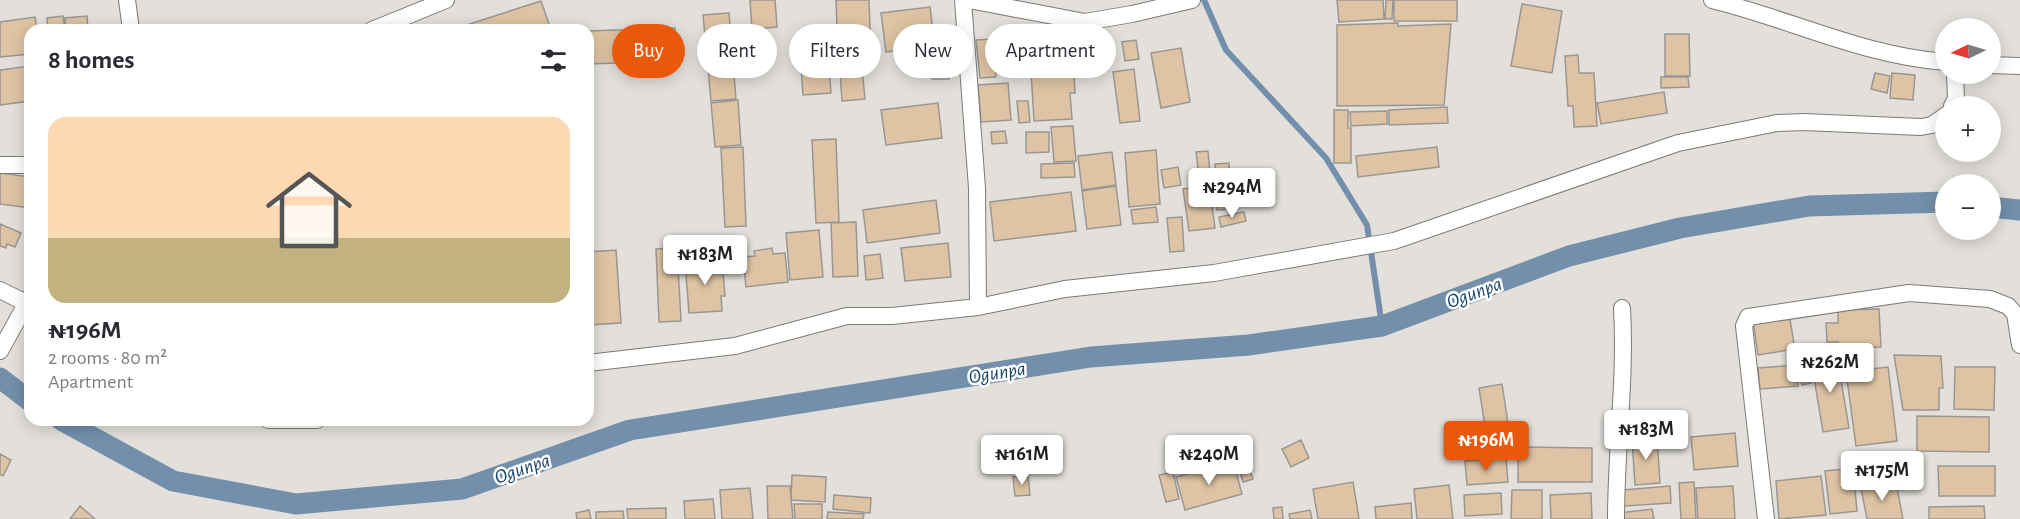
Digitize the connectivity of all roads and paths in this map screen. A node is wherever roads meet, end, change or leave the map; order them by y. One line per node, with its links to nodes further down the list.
1 (127, 0): 8 (street)
2 (446, 0): 9 (street)
3 (963, 0): 18 (street)
4 (969, 0): 7 (street)
5 (1192, 0): 7 (street)
6 (1712, 0): 10 (street)
7 (1057, 8)
8 (130, 24)
9 (387, 24)
10 (1935, 61)
11 (2001, 65): 12 (street)
12 (2020, 66)
13 (1935, 123): 18 (street)
14 (0, 165): 15 (street)
15 (24, 165)
16 (0, 291): 17 (street)
17 (24, 304)
18 (978, 307): 23 (street)
19 (1622, 308): 24 (street)
20 (24, 309): 22 (street)
21 (2020, 345): 25 (street)
22 (0, 351)
23 (594, 362)
24 (1616, 519)
25 (1766, 519)

